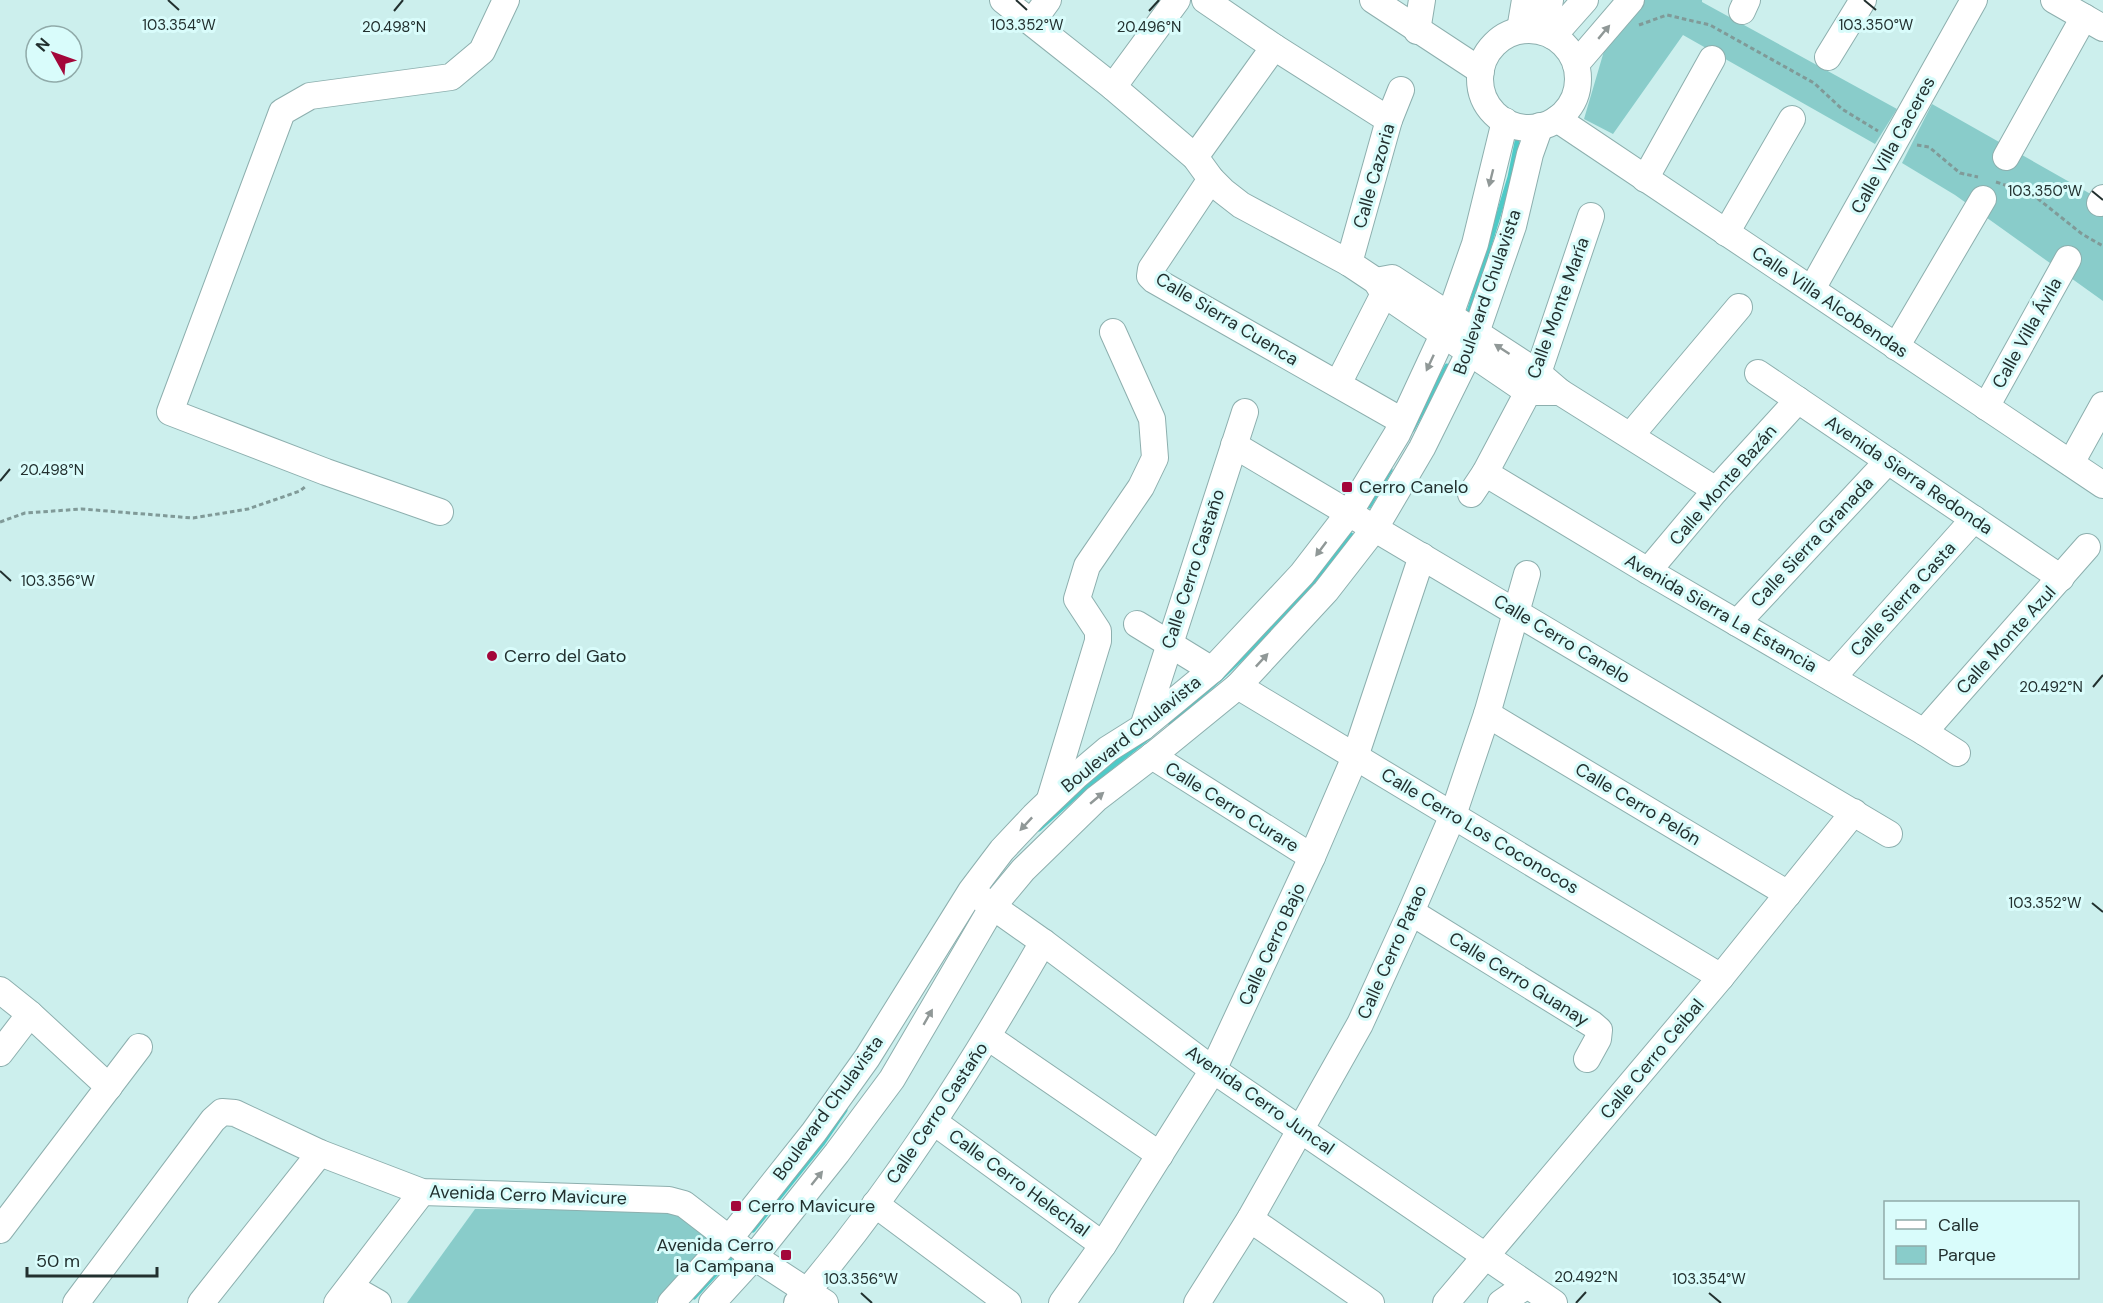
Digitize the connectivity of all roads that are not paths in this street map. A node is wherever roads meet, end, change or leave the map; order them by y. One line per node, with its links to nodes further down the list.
1 (506, 0): 61 (street)
2 (1003, 0): 15 (street)
3 (1048, 0): 15 (street)
4 (1177, 0): 24 (street)
5 (1205, 0): 19 (street)
6 (1373, 0): 17 (street)
7 (1422, 0): 17 (street)
8 (1525, 0): 18 (street)
9 (1550, 0): 18 (street)
10 (1585, 0): 18 (street)
11 (1631, 0): 22 (street, one-way to 11)
12 (1863, 0): 20 (street)
13 (1974, 0): 40 (street, Calle Villa Caceres)
14 (2054, 0): 16 (street)
15 (1032, 22): 24 (street)
16 (2094, 23): 31 (street)
17 (1417, 31): 23 (street)
18 (1539, 33): 22 (street); 23 (street)
19 (1274, 47): 27 (street); 30 (street)
20 (1828, 57)
21 (1712, 59): 33 (street)
22 (1576, 64): 29 (street, Boulevard Chulavista)
23 (1481, 71): 28 (street)
24 (1113, 87): 30 (street)
25 (1401, 90): 27 (street, Calle Cazoria)
26 (1792, 118): 36 (street)
27 (1389, 120): 38 (street, Calle Cazoria)
28 (1505, 121): 29 (street); 42 (street, Boulevard Chulavista, one-way to 42)
29 (1549, 123): 33 (street, Calle Villa Alcobendas); 44 (street, Boulevard Chulavista)
30 (1196, 157): 32 (street)
31 (2006, 157)
32 (1211, 179): 38 (street); 48 (street, Calle Sierra Cuenca)
33 (1645, 179): 36 (street, Calle Villa Alcobendas)
34 (1985, 186): 45 (street)
35 (1591, 216): 47 (street, Calle Monte María)
36 (1726, 233): 40 (street, Calle Villa Alcobendas)
37 (2068, 259): 51 (street, Calle Villa Ávila)
38 (1349, 264): 39 (street)
39 (1384, 284): 42 (street); 48 (street)
40 (1812, 289): 45 (street, Calle Villa Alcobendas)
41 (1738, 308): 54 (street)
42 (1447, 324): 44 (street); 53 (street, Boulevard Chulavista, one-way to 53)
43 (1113, 332): 83 (street)
44 (1473, 343): 47 (street); 64 (street, Boulevard Chulavista)
45 (1896, 347): 51 (street, Calle Villa Alcobendas)
46 (1758, 373): 49 (street, Avenida Sierra Redonda)
47 (1533, 382): 54 (street); 58 (street, Calle Monte María)
48 (1338, 384): 53 (street, Calle Sierra Cuenca)
49 (1798, 400): 56 (street, Avenida Sierra Redonda); 60 (street, Calle Monte Bazán)
50 (2103, 405): 57 (street)
51 (1986, 407): 57 (street, Calle Villa Alcobendas)
52 (1245, 412): 55 (street, Calle Cerro Castaño)
53 (1402, 422): 62 (street, Boulevard Chulavista)
54 (1630, 435): 60 (street)
55 (1234, 445): 62 (street, Calle Cerro Canelo); 73 (street, Calle Cerro Castaño)
56 (1888, 461): 63 (street, Avenida Sierra Redonda); 71 (street, Calle Sierra Granada)
57 (2071, 463): 59 (street, Calle Villa Alcobendas)
58 (1478, 483): 67 (street, Avenida Sierra La Estancia)
59 (2103, 485)
60 (1716, 490): 67 (street, Calle Monte Bazán)
61 (440, 512)
62 (1349, 513): 64 (street, Calle Cerro Canelo); 74 (street, Boulevard Chulavista, one-way to 74)
63 (1974, 519): 69 (street, Avenida Sierra Redonda); 75 (street, Calle Sierra Casta)
64 (1375, 528): 66 (street, Calle Cerro Canelo); 76 (street, Boulevard Chulavista, one-way to 64)
65 (2087, 547): 69 (street, Calle Monte Azul)
66 (1422, 556): 70 (street, Calle Cerro Canelo); 82 (street, Calle Cerro Bajo)
67 (1648, 572): 71 (street, Avenida Sierra La Estancia)
68 (1527, 574): 70 (street, Calle Cerro Patao)
69 (2061, 578): 79 (street, Calle Monte Azul)
70 (1517, 612): 77 (street, Calle Cerro Patao); 84 (street, Calle Cerro Canelo)
71 (1737, 622): 75 (street, Avenida Sierra La Estancia)
72 (1137, 624): 73 (street)
73 (1168, 644): 74 (street); 78 (street, Calle Cerro Castaño)
74 (1212, 670): 78 (street, Boulevard Chulavista)
75 (1832, 678): 79 (street, Avenida Sierra La Estancia)
76 (1238, 686): 81 (street, Boulevard Chulavista); 82 (street, Calle Cerro Los Coconocos)
77 (1487, 714): 85 (street, Calle Cerro Patao); 89 (street, Calle Cerro Pelón)
78 (1143, 727): 83 (street, Boulevard Chulavista)
79 (1924, 732): 80 (street, Avenida Sierra La Estancia)
80 (1957, 753)
81 (1152, 756): 87 (street, Calle Cerro Curare); 90 (street, Boulevard Chulavista, one-way to 81)
82 (1355, 757): 85 (street, Calle Cerro Los Coconocos); 87 (street, Calle Cerro Bajo)
83 (1049, 802): 88 (street, Boulevard Chulavista, one-way to 88)
84 (1854, 812): 86 (street, Calle Cerro Canelo); 89 (street, Calle Cerro Ceibal)
85 (1453, 815): 91 (street, Calle Cerro Patao); 93 (street, Calle Cerro Los Coconocos)
86 (1889, 834)
87 (1312, 857): 100 (street, Calle Cerro Bajo)
88 (971, 891): 90 (street, Avenida Cerro Juncal); 110 (street, Boulevard Chulavista)
89 (1788, 894): 93 (street, Calle Cerro Ceibal)
90 (993, 906): 92 (street, Avenida Cerro Juncal); 113 (street, Boulevard Chulavista, one-way to 90)
91 (1411, 912): 99 (street, Calle Cerro Guanay); 103 (street, Calle Cerro Patao)
92 (1043, 942): 96 (street, Calle Cerro Castaño); 100 (street, Avenida Cerro Juncal)
93 (1721, 977): 112 (street, Calle Cerro Ceibal)
94 (0, 990): 95 (street)
95 (30, 1014): 98 (street); 101 (street)
96 (988, 1037): 102 (street, Calle Cerro Castaño); 105 (street)
97 (139, 1047): 101 (street)
98 (0, 1053)
99 (1587, 1059)
100 (1214, 1070): 103 (street, Avenida Cerro Juncal); 105 (street, Calle Cerro Bajo)
101 (109, 1087): 109 (street)
102 (934, 1122): 107 (street, Calle Cerro Castaño); 111 (street, Calle Cerro Helechal)
103 (1300, 1128): 108 (street, Calle Cerro Patao); 112 (street, Avenida Cerro Juncal)
104 (320, 1153): 106 (street, Avenida Cerro Mavicure); 117 (street, Avenida Cerro Mavicure); 118 (street)
105 (1160, 1155): 111 (street, Calle Cerro Bajo)
106 (422, 1192): 110 (street, Avenida Cerro Mavicure); 115 (street)
107 (875, 1204): 116 (street, Calle Cerro Castaño); 122 (street)
108 (1250, 1219): 124 (street, Calle Cerro Patao); 125 (street)
109 (0, 1230)
110 (729, 1239): 113 (street, Avenida Cerro Mavicure); 120 (street, Boulevard Chulavista)
111 (1103, 1245): 123 (street, Calle Cerro Bajo)
112 (1486, 1255): 114 (street, Avenida Cerro Juncal); 126 (street, Calle Cerro Ceibal)
113 (754, 1257): 116 (street, Avenida Cerro Mavicure); 121 (street, Boulevard Chulavista)
114 (1527, 1285): 127 (street); 128 (street, Avenida Cerro Juncal)
115 (344, 1295): 119 (street)
116 (810, 1299)
117 (76, 1303)
118 (201, 1303)
119 (378, 1303)
120 (671, 1303)
121 (712, 1303)
122 (1008, 1303)
123 (1062, 1303)
124 (1197, 1303)
125 (1371, 1303)
126 (1446, 1303)
127 (1501, 1303)
128 (1554, 1303)

